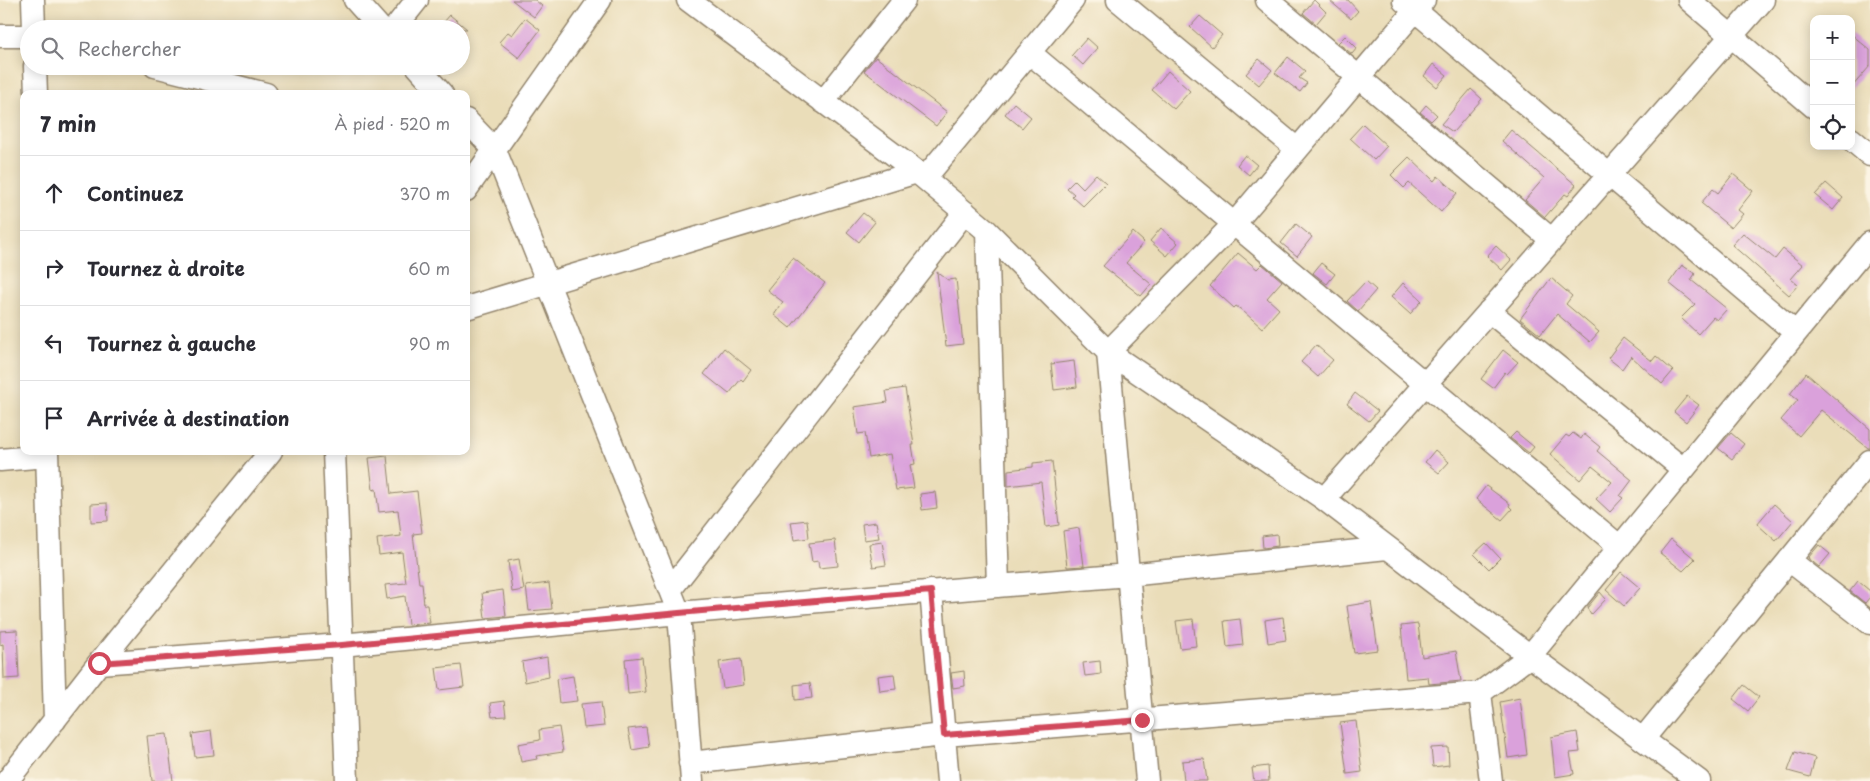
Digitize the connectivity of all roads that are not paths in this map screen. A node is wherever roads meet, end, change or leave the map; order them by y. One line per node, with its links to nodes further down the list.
1 (33, 0): 13 (street)
2 (355, 0): 14 (street)
3 (417, 0): 15 (street)
4 (600, 0): 32 (street)
5 (688, 0): 27 (street)
6 (904, 0): 27 (street)
7 (1073, 0): 19 (street)
8 (1118, 0): 33 (street)
9 (1267, 0): 23 (street)
10 (1689, 0): 18 (street)
11 (1763, 0): 18 (street)
12 (1414, 3): 23 (street); 36 (street)
13 (34, 20)
14 (374, 20)
15 (401, 20)
16 (0, 36): 17 (street)
17 (20, 36)
18 (1731, 36): 28 (street); 36 (street)
19 (1030, 53): 35 (street); 39 (street)
20 (35, 75): 24 (street)
21 (191, 75): 25 (street)
22 (424, 75): 26 (street)
23 (1358, 77): 33 (street); 41 (street)
24 (36, 90)
25 (250, 90)
26 (438, 90)
27 (823, 102): 35 (street)
28 (1812, 105)
29 (470, 124): 32 (street)
30 (1855, 142): 34 (street)
31 (470, 144): 32 (street)
32 (495, 150): 37 (street); 43 (street)
33 (1297, 150): 39 (street)
34 (1870, 155)
35 (921, 175): 38 (street); 43 (street)
36 (1610, 175): 41 (street); 46 (street)
37 (470, 184)
38 (965, 212): 40 (street); 62 (street)
39 (1234, 224): 47 (street); 48 (street)
40 (987, 231): 47 (street); 61 (street)
41 (1552, 240): 45 (street)
42 (1870, 243): 46 (street)
43 (547, 283): 44 (street); 62 (street)
44 (470, 307)
45 (1489, 311): 48 (street); 55 (street)
46 (1796, 333): 55 (street)
47 (1108, 352): 56 (street); 60 (street)
48 (1425, 384): 56 (street); 57 (street)
49 (39, 455): 53 (street)
50 (47, 455): 70 (street)
51 (269, 455): 68 (street)
52 (334, 455): 66 (street)
53 (0, 460)
54 (1870, 461): 59 (street)
55 (1683, 469): 57 (street)
56 (1324, 499): 58 (street)
57 (1620, 547): 67 (street)
58 (1387, 548): 60 (street); 67 (street)
59 (1789, 560): 65 (street); 73 (street)
60 (1128, 575): 61 (street); 71 (street)
61 (998, 586): 63 (street)
62 (670, 590): 64 (street)
63 (931, 591): 64 (street); 72 (street)
64 (679, 613): 66 (street); 74 (street)
65 (1870, 623)
66 (342, 645): 68 (street); 76 (street)
67 (1530, 656): 69 (street); 73 (street)
68 (99, 663): 70 (street)
69 (1480, 693): 71 (street); 79 (street)
70 (55, 720): 75 (street)
71 (1142, 720): 72 (street); 78 (street)
72 (944, 735): 74 (street); 77 (street)
73 (1643, 739): 80 (street)
74 (691, 772)
75 (7, 781)
76 (347, 781)
77 (948, 781)
78 (1147, 781)
79 (1491, 781)
80 (1699, 781)

